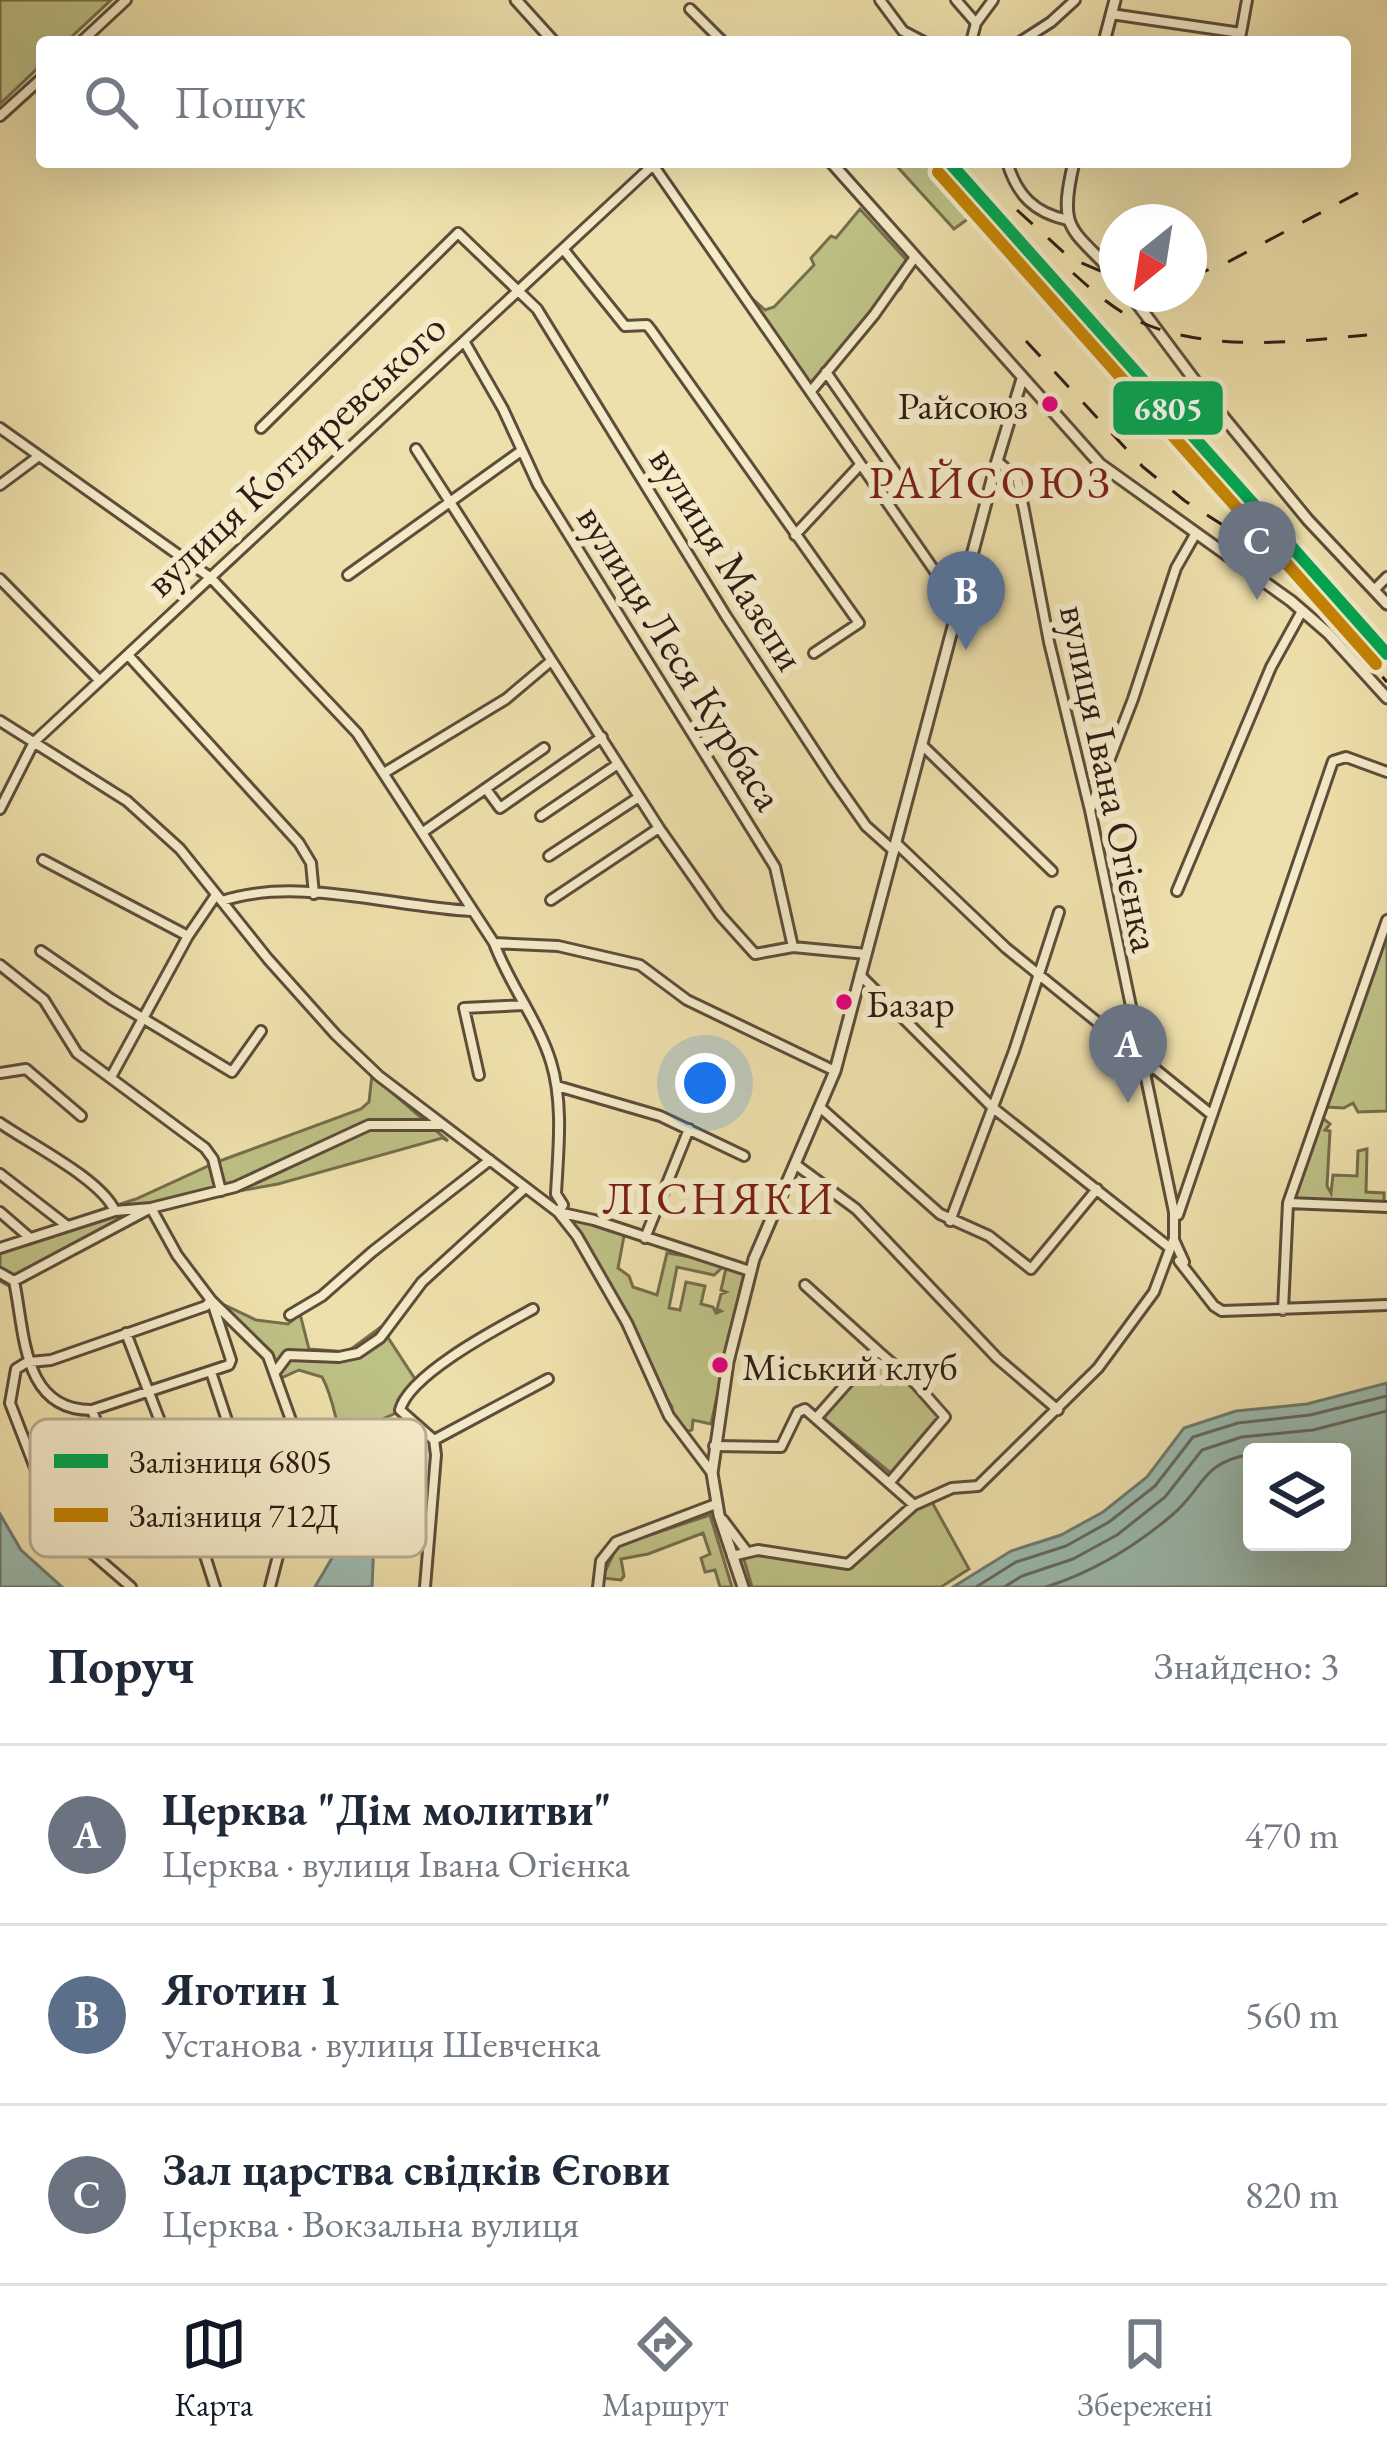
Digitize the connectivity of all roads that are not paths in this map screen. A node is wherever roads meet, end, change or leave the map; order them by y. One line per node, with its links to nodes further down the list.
1 (126, 0): 12 (street)
2 (516, 0): 13 (street)
3 (880, 0): 15 (street)
4 (956, 0): 11 (street)
5 (993, 0): 11 (street)
6 (1075, 0): 17 (street)
7 (1114, 0): 10 (street)
8 (1246, 0): 10 (street)
9 (690, 9): 14 (street)
10 (1112, 14): 18 (street)
11 (976, 23): 16 (street)
12 (87, 36)
13 (549, 36)
14 (717, 36)
15 (913, 36)
16 (973, 36)
17 (1029, 36)
18 (1106, 36)
19 (36, 83): 20 (street)
20 (0, 116)
21 (648, 168): 27 (street, вулиця Котляревського)
22 (656, 168): 35 (street)
23 (836, 168): 29 (street)
24 (1008, 168): 26 (street)
25 (1073, 168): 26 (street)
26 (1068, 220): 28 (street)
27 (564, 250): 30 (street, вулиця Котляревського); 47 (street)
28 (1099, 256)
29 (915, 257): 33 (street); 34 (street)
30 (519, 291): 32 (street, вулиця Котляревського); 37 (street, вулиця Мазепи); 76 (street, вулиця Мазепи)
31 (1143, 312): 52 (street)
32 (464, 341): 39 (street, вулиця Леся Курбаса); 50 (street, вулиця Котляревського)
33 (826, 372): 35 (street); 44 (street)
34 (1022, 379): 41 (street); 46 (street)
35 (811, 391): 42 (street)
36 (0, 428): 40 (street)
37 (262, 428)
38 (416, 449): 45 (street)
39 (521, 452): 45 (street); 89 (street, вулиця Леся Курбаса)
40 (39, 457): 43 (street); 50 (street)
41 (997, 461): 54 (street); 72 (street, вулиця Івана Огієнка)
42 (860, 465): 47 (street); 54 (street)
43 (0, 484)
44 (913, 497)
45 (450, 505): 48 (street); 58 (street)
46 (1196, 533): 55 (street); 72 (street)
47 (795, 535): 56 (street)
48 (348, 574)
49 (1387, 577): 52 (street)
50 (211, 578): 57 (street, вулиця Котляревського); 68 (street)
51 (0, 579): 59 (street)
52 (1374, 590): 53 (street)
53 (1387, 604)
54 (959, 606): 64 (street)
55 (1302, 611): 60 (street); 80 (street)
56 (814, 653)
57 (128, 655): 59 (street, вулиця Котляревського); 81 (street)
58 (551, 662): 62 (street); 68 (street)
59 (99, 680): 63 (street, вулиця Котляревського)
60 (1387, 698)
61 (0, 721): 63 (street)
62 (602, 737): 66 (street); 69 (street)
63 (34, 742): 71 (street, вулиця Котляревського); 82 (street)
64 (922, 745): 76 (street); 79 (street)
65 (544, 748): 69 (street)
66 (618, 764): 70 (street); 73 (street)
67 (1387, 772): 106 (street)
68 (384, 773): 75 (street)
69 (486, 789): 75 (street)
70 (639, 797): 74 (street); 77 (street)
71 (0, 809)
72 (1090, 810): 98 (street, вулиця Івана Огієнка)
73 (541, 816)
74 (659, 828): 83 (street); 89 (street)
75 (423, 832): 84 (street)
76 (895, 847): 91 (street); 94 (street, вулиця Мазепи)
77 (549, 856)
78 (43, 860): 87 (street)
79 (1052, 871)
80 (1177, 892)
81 (314, 894): 82 (street); 84 (street)
82 (219, 898): 87 (street); 109 (street)
83 (550, 899)
84 (473, 911): 88 (street)
85 (1059, 912): 94 (street)
86 (1387, 920): 118 (street)
87 (188, 936): 96 (street)
88 (494, 943): 95 (street); 99 (street)
89 (793, 947): 91 (street)
90 (41, 951): 96 (street)
91 (866, 954): 93 (street)
92 (0, 965): 102 (street)
93 (860, 975): 99 (street); 104 (street)
94 (1038, 976): 98 (street, вулиця Мазепи); 104 (street)
95 (524, 1006): 101 (street); 103 (street)
96 (141, 1018): 97 (street); 102 (street)
97 (260, 1031)
98 (1142, 1062): 106 (street, вулиця Мазепи); 128 (street, вулиця Івана Огієнка)
99 (835, 1071): 105 (street)
100 (0, 1073): 107 (street)
101 (479, 1075)
102 (111, 1077): 117 (street)
103 (557, 1086): 110 (street); 123 (street)
104 (992, 1107): 116 (street); 124 (street)
105 (822, 1109): 113 (street); 124 (street)
106 (1212, 1115): 128 (street)
107 (81, 1116)
108 (0, 1123): 121 (street)
109 (442, 1125): 112 (street); 117 (street)
110 (689, 1129): 111 (street); 127 (street)
111 (744, 1156)
112 (490, 1160): 115 (street); 140 (street)
113 (795, 1164): 132 (street); 151 (street)
114 (0, 1174): 125 (street)
115 (524, 1188): 123 (street); 144 (street)
116 (1096, 1189): 124 (street); 128 (street)
117 (221, 1191): 120 (street)
118 (1288, 1203): 119 (street); 139 (street)
119 (1387, 1207)
120 (151, 1208): 121 (street); 134 (street); 136 (street)
121 (115, 1211): 125 (street)
122 (0, 1212): 126 (street)
123 (558, 1212): 127 (street); 162 (street)
124 (950, 1222)
125 (67, 1226): 126 (street)
126 (30, 1238): 129 (street)
127 (645, 1238): 132 (street)
128 (1173, 1240): 130 (street); 131 (street)
129 (0, 1248)
130 (1181, 1261): 131 (street); 139 (street)
131 (1167, 1263): 151 (street)
132 (750, 1271): 160 (street)
133 (0, 1273): 134 (street)
134 (14, 1281): 145 (street)
135 (806, 1285): 142 (street)
136 (211, 1300): 141 (street); 143 (street); 146 (street)
137 (1387, 1305): 139 (street)
138 (533, 1309): 157 (street)
139 (1283, 1310)
140 (290, 1315)
141 (126, 1334): 145 (street); 149 (street)
142 (879, 1352): 152 (street); 163 (street)
143 (268, 1356): 144 (street); 147 (street)
144 (284, 1358): 147 (street)
145 (28, 1361): 150 (street); 161 (street)
146 (211, 1372): 149 (street); 155 (street)
147 (275, 1375): 156 (street)
148 (548, 1379): 159 (street)
149 (148, 1393): 150 (street); 154 (street)
150 (92, 1410): 153 (street)
151 (1058, 1410): 164 (street)
152 (818, 1416): 160 (street); 163 (street)
153 (95, 1419)
154 (157, 1419)
155 (226, 1419)
156 (291, 1419)
157 (406, 1419)
158 (426, 1434): 159 (street)
159 (434, 1440): 174 (street)
160 (714, 1446): 162 (street)
161 (30, 1455)
162 (712, 1473): 165 (street)
163 (890, 1482): 164 (street)
164 (914, 1505): 166 (street)
165 (717, 1510): 166 (street); 167 (street); 175 (street)
166 (747, 1552): 167 (street)
167 (732, 1556): 176 (street)
168 (96, 1557): 171 (street)
169 (206, 1557): 172 (street)
170 (278, 1557): 173 (street)
171 (131, 1587)
172 (215, 1587)
173 (270, 1587)
174 (425, 1587)
175 (598, 1587)
176 (743, 1587)

